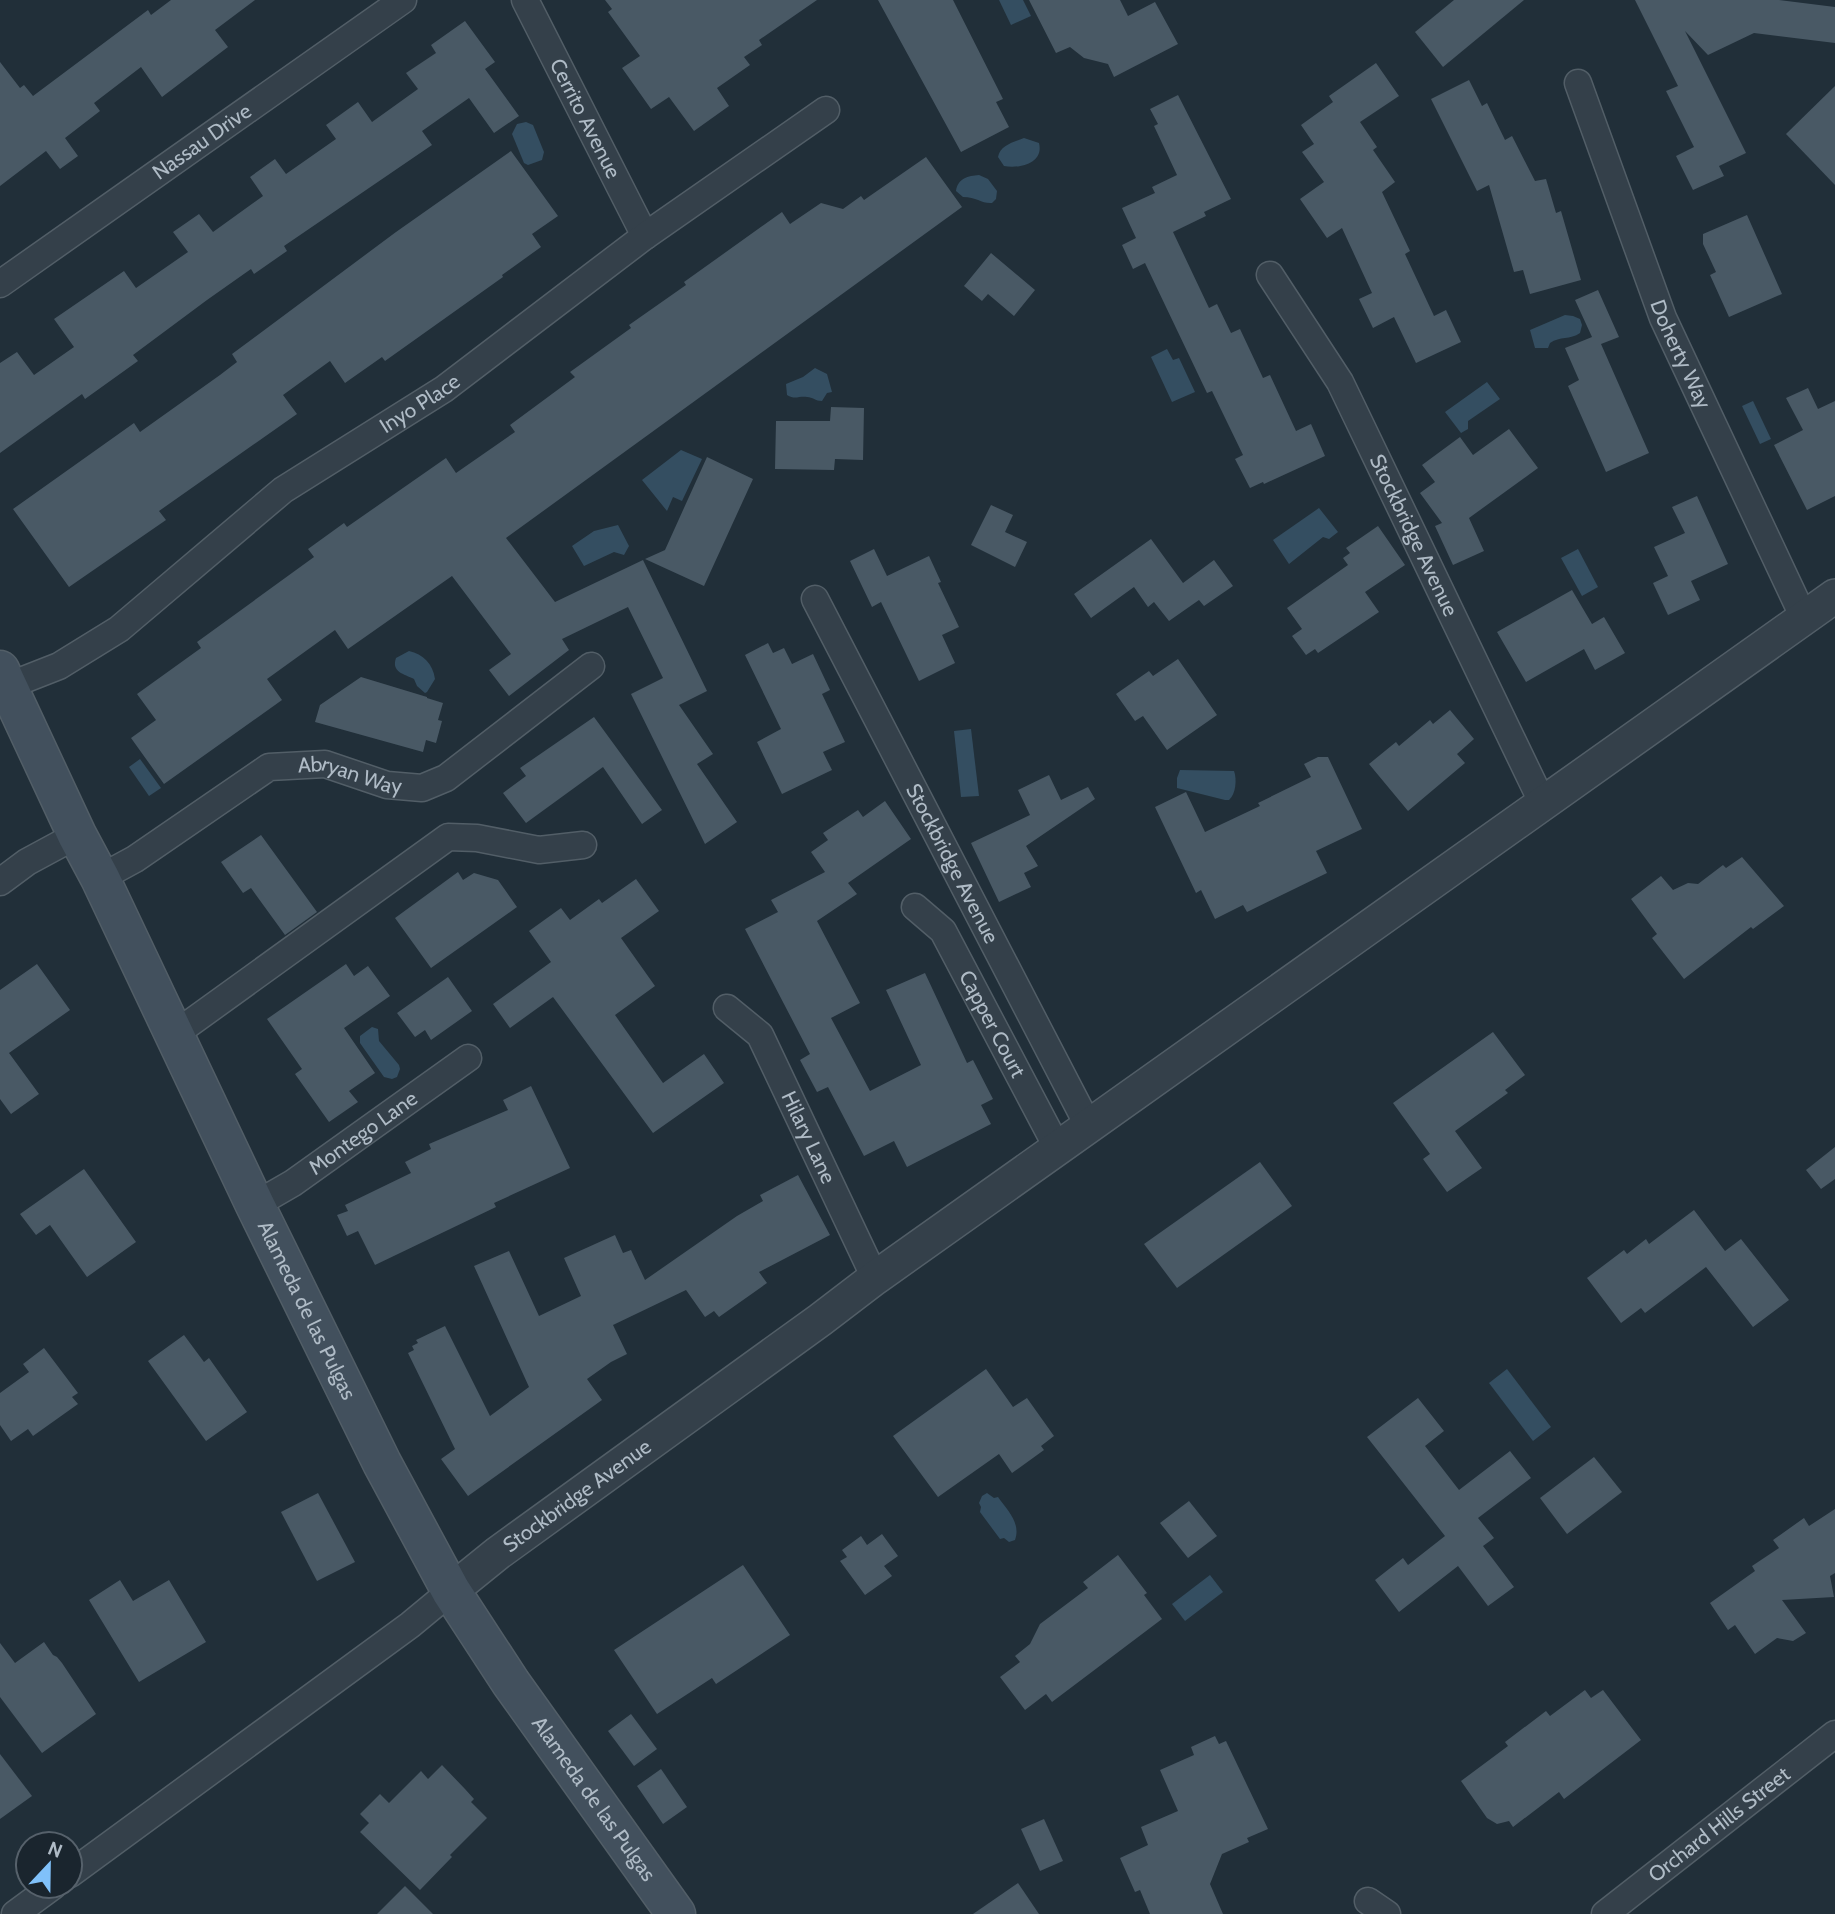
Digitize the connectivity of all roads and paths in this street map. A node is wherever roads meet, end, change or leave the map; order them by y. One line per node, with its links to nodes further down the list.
1 (403, 0): 7 (street, Nassau Drive)
2 (525, 0): 5 (street, Cerrito Avenue)
3 (1578, 83): 10 (street, Doherty Way)
4 (826, 110): 5 (street, Inyo Place)
5 (645, 236): 12 (street, Inyo Place)
6 (1270, 275): 13 (street, Stockbridge Avenue)
7 (0, 284)
8 (1835, 596): 10 (street, Stockbridge Avenue)
9 (815, 600): 22 (street, Stockbridge Avenue)
10 (1804, 618): 13 (street, Stockbridge Avenue)
11 (591, 666): 16 (street, Abryan Way)
12 (4, 678): 14 (main road, Alameda de las Pulgas)
13 (1543, 804): 22 (street, Stockbridge Avenue)
14 (77, 835): 16 (main road, Alameda de las Pulgas); 17 (street)
15 (583, 845): 20 (street)
16 (100, 878): 20 (main road, Alameda de las Pulgas)
17 (0, 882)
18 (915, 907): 23 (street, Capper Court)
19 (727, 1008): 25 (street, Hilary Lane)
20 (175, 1034): 24 (main road, Alameda de las Pulgas)
21 (468, 1058): 24 (street, Montego Lane)
22 (1089, 1127): 23 (street, Stockbridge Avenue)
23 (1058, 1149): 25 (street, Stockbridge Avenue)
24 (255, 1205): 26 (main road, Alameda de las Pulgas)
25 (875, 1278): 26 (street, Stockbridge Avenue)
26 (452, 1591): 28 (street, Stockbridge Avenue); 31 (main road, Alameda de las Pulgas)
27 (1835, 1734): 32 (street, Orchard Hills Street)
28 (84, 1864)
29 (34, 1900): 30 (street)
30 (15, 1914)
31 (676, 1914)
32 (1605, 1914)

